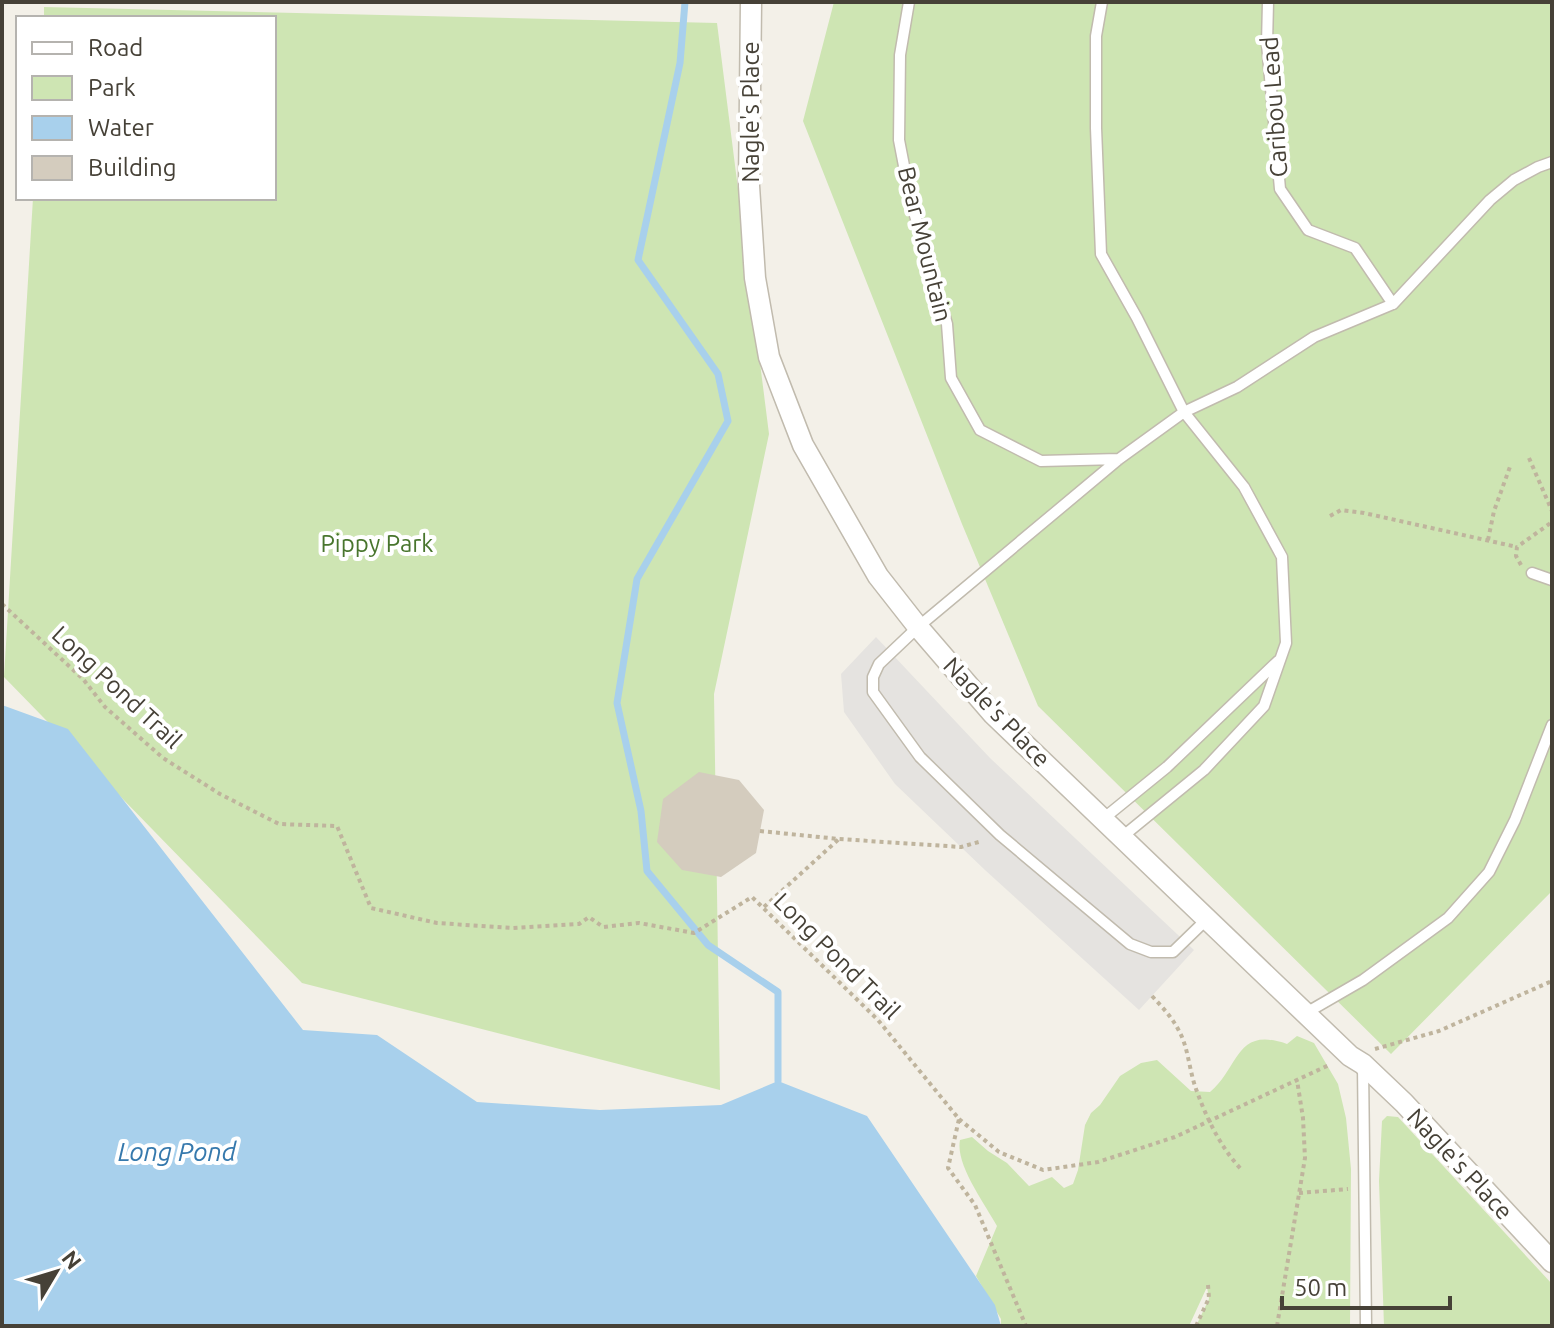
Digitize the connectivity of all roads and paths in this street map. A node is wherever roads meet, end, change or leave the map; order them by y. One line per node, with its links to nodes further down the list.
1 (751, 2): 19 (street, Nagle's Place)
2 (909, 2): 9 (lane, Bear Mountain)
3 (1102, 2): 7 (lane)
4 (1268, 2): 6 (lane, Caribou Lead)
5 (1552, 162): 6 (lane)
6 (1393, 304): 7 (lane)
7 (1184, 412): 9 (lane); 20 (lane)
8 (1529, 458): 11 (path)
9 (1119, 459): 19 (lane)
10 (1511, 464): 14 (path)
11 (1552, 511)
12 (1330, 516): 14 (path)
13 (1552, 522): 15 (path)
14 (1488, 540): 15 (path)
15 (1517, 547): 16 (path)
16 (1532, 573): 17 (lane)
17 (1552, 580)
18 (2, 604): 27 (path, Long Pond Trail)
19 (918, 627): 22 (street, Nagle's Place); 24 (lane)
20 (1280, 660): 22 (lane); 25 (lane)
21 (1552, 725): 31 (lane)
22 (1103, 819): 25 (street, Nagle's Place)
23 (760, 831): 26 (path)
24 (1000, 835): 26 (path); 28 (lane)
25 (1122, 837): 28 (street, Nagle's Place)
26 (839, 839): 27 (path)
27 (764, 907): 34 (path, Long Pond Trail)
28 (1207, 919): 31 (street, Nagle's Place)
29 (1552, 981): 32 (path, Long Pond Trail)
30 (1152, 996): 35 (path)
31 (1306, 1013): 32 (street, Nagle's Place)
32 (1356, 1060): 33 (path, Long Pond Trail); 39 (street, Nagle's Place); 44 (lane)
33 (1297, 1080): 35 (path, Long Pond Trail); 38 (path)
34 (959, 1119): 35 (path, Long Pond Trail); 41 (path)
35 (1210, 1121): 36 (path)
36 (1241, 1169)
37 (1350, 1189): 38 (path)
38 (1299, 1193): 43 (path)
39 (1552, 1262)
40 (1208, 1285): 42 (path)
41 (1026, 1326)
42 (1196, 1326)
43 (1277, 1326)
44 (1366, 1326)

